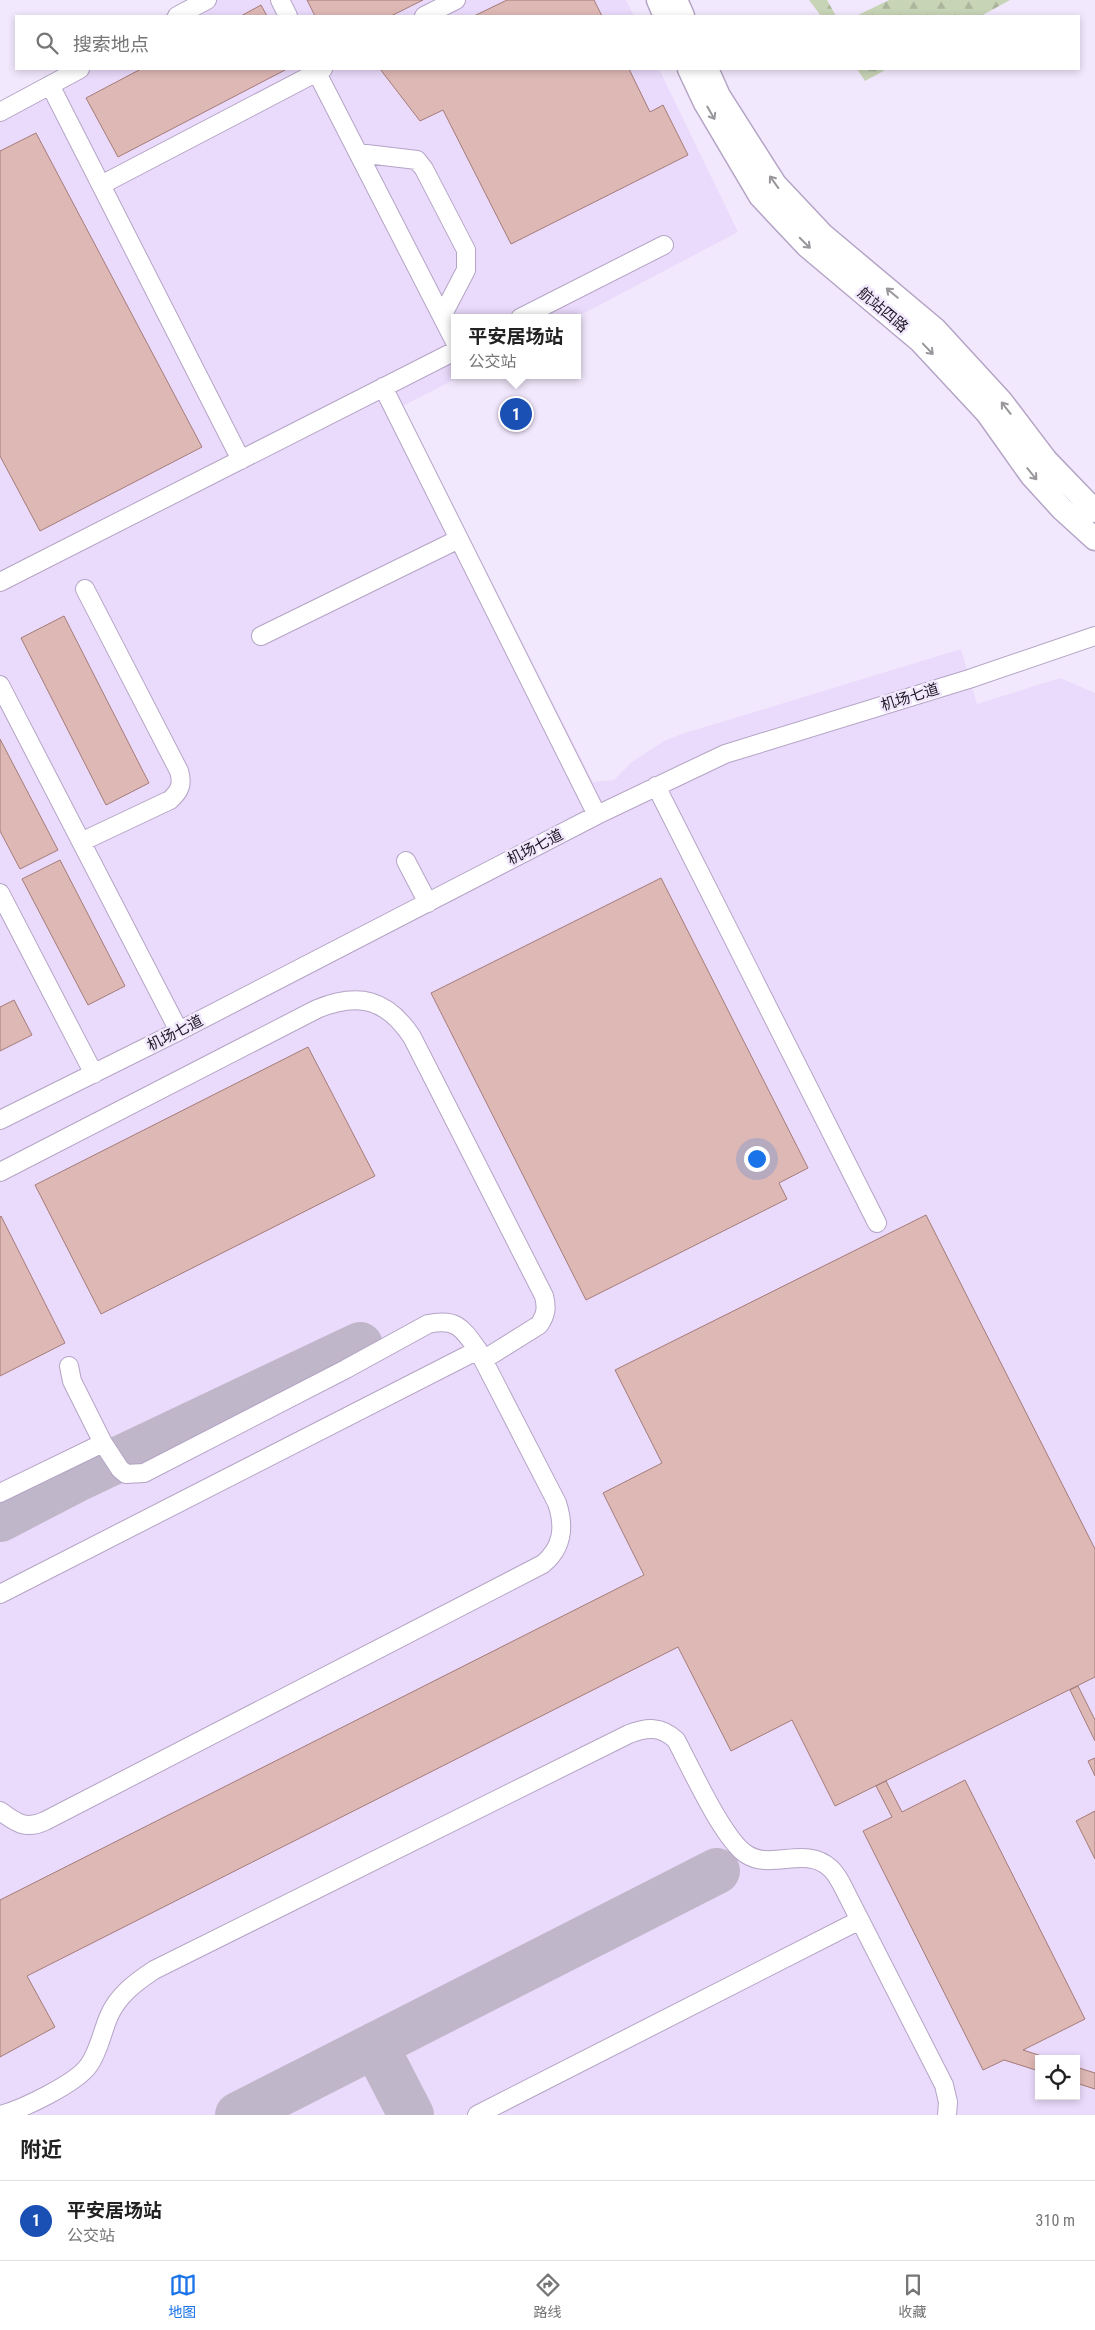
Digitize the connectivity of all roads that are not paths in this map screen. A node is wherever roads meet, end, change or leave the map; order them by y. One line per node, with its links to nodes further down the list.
1 (207, 0): 6 (lane)
2 (280, 0): 7 (lane)
3 (456, 0): 8 (lane)
4 (658, 0): 9 (main road)
5 (676, 0): 10 (main road)
6 (179, 15)
7 (288, 15)
8 (426, 15)
9 (665, 15)
10 (683, 15)
11 (78, 70): 15 (lane)
12 (318, 70): 17 (lane); 18 (lane)
13 (689, 70): 27 (main road, 航站四路, one-way to 27)
14 (707, 70): 26 (main road, 航站四路, one-way to 14)
15 (50, 85): 16 (lane); 18 (lane)
16 (0, 112)
17 (358, 153): 21 (lane); 21 (lane)
18 (101, 185): 25 (lane)
19 (664, 244): 20 (lane)
20 (528, 314)
21 (442, 316): 22 (lane)
22 (451, 334)
23 (451, 353): 24 (lane)
24 (383, 388): 25 (lane); 28 (lane)
25 (241, 460): 29 (lane)
26 (1095, 511)
27 (1095, 539)
28 (459, 540): 31 (lane); 35 (lane)
29 (0, 582)
30 (85, 589): 36 (lane)
31 (261, 636)
32 (1095, 636): 34 (lane, 机场七道)
33 (0, 685): 36 (lane)
34 (656, 786): 35 (lane, 机场七道); 44 (lane)
35 (597, 815): 39 (lane, 机场七道)
36 (81, 842): 40 (lane)
37 (406, 861): 39 (lane)
38 (0, 894): 41 (lane)
39 (428, 903): 40 (lane, 机场七道)
40 (179, 1030): 41 (lane, 机场七道)
41 (94, 1074): 42 (lane, 机场七道)
42 (0, 1120)
43 (0, 1172): 45 (lane)
44 (877, 1223)
45 (480, 1355): 47 (lane); 49 (lane); 50 (lane)
46 (69, 1366): 47 (lane)
47 (103, 1443): 48 (lane)
48 (0, 1493)
49 (0, 1594)
50 (0, 1811)
51 (860, 1920): 52 (lane); 53 (lane); 54 (lane)
52 (5, 2114)
53 (477, 2115)
54 (947, 2115)

